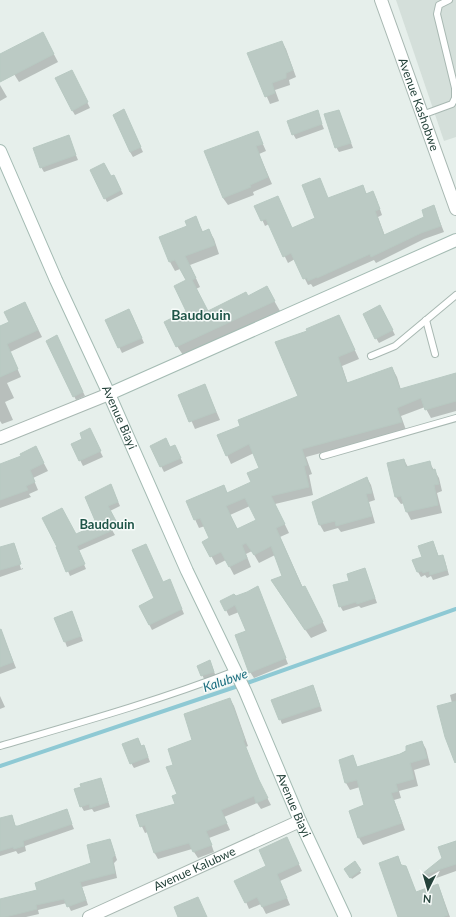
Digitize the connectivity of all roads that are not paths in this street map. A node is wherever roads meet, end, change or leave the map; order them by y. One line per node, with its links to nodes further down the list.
1 (381, 0): 3 (street, Avenue Kashobwe)
2 (449, 0): 3 (lane)
3 (422, 116): 5 (street, Avenue Kashobwe)
4 (0, 151): 11 (street, Avenue Biayi)
5 (456, 209)
6 (456, 240): 11 (street)
7 (456, 295): 8 (lane)
8 (426, 320): 9 (lane); 10 (lane)
9 (435, 354)
10 (371, 356)
11 (109, 394): 13 (street); 15 (street, Avenue Biayi)
12 (456, 418): 14 (lane)
13 (0, 438)
14 (323, 456)
15 (235, 671): 16 (lane); 17 (street, Avenue Biayi)
16 (0, 746)
17 (300, 821): 18 (street, Avenue Kalubwe); 19 (street, Avenue Biayi)
18 (89, 917)
19 (345, 917)

